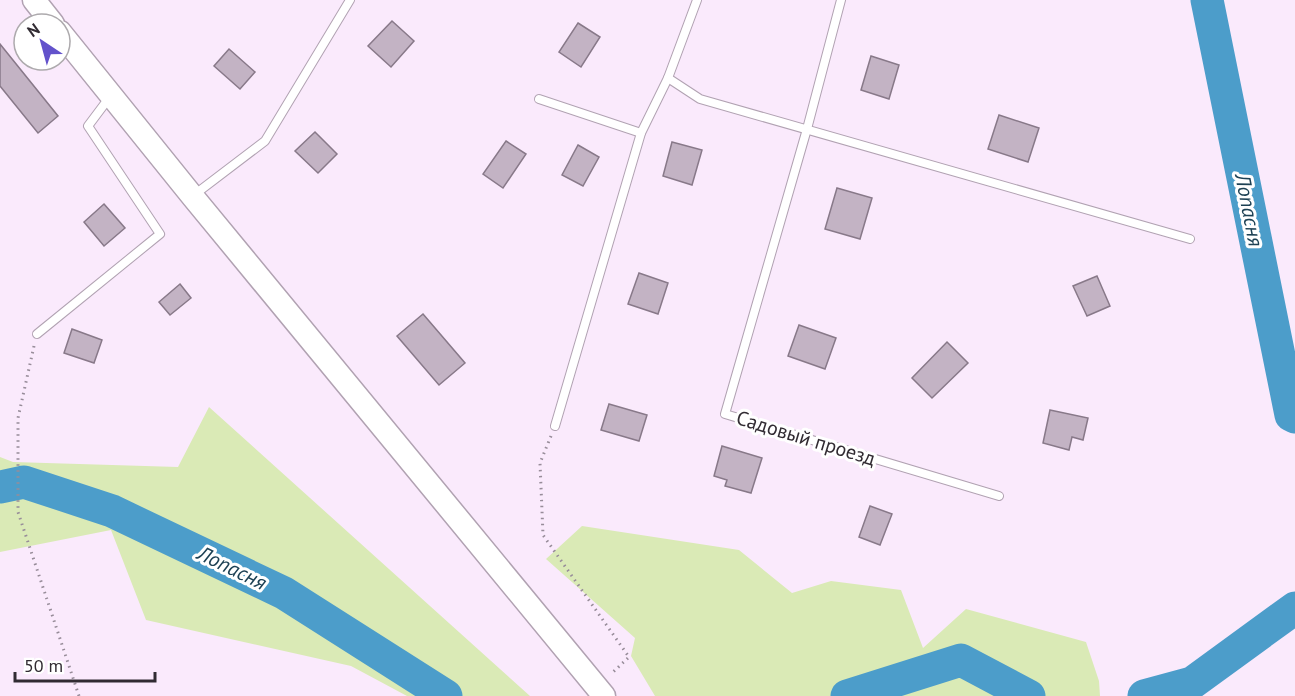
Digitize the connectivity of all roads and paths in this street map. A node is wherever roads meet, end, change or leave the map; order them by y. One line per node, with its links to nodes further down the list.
1 (350, 0): 10 (lane)
2 (697, 0): 5 (lane)
3 (840, 0): 8 (lane, Садовый проезд)
4 (72, 47): 6 (street)
5 (668, 78): 8 (lane); 9 (lane)
6 (111, 95): 10 (street); 12 (lane)
7 (538, 99): 9 (lane)
8 (807, 129): 11 (lane); 14 (lane, Садовый проезд)
9 (641, 133): 13 (lane)
10 (192, 196): 15 (street)
11 (1190, 239)
12 (37, 334): 16 (path)
13 (555, 426): 15 (path)
14 (999, 496)
15 (606, 686)
16 (79, 696)

